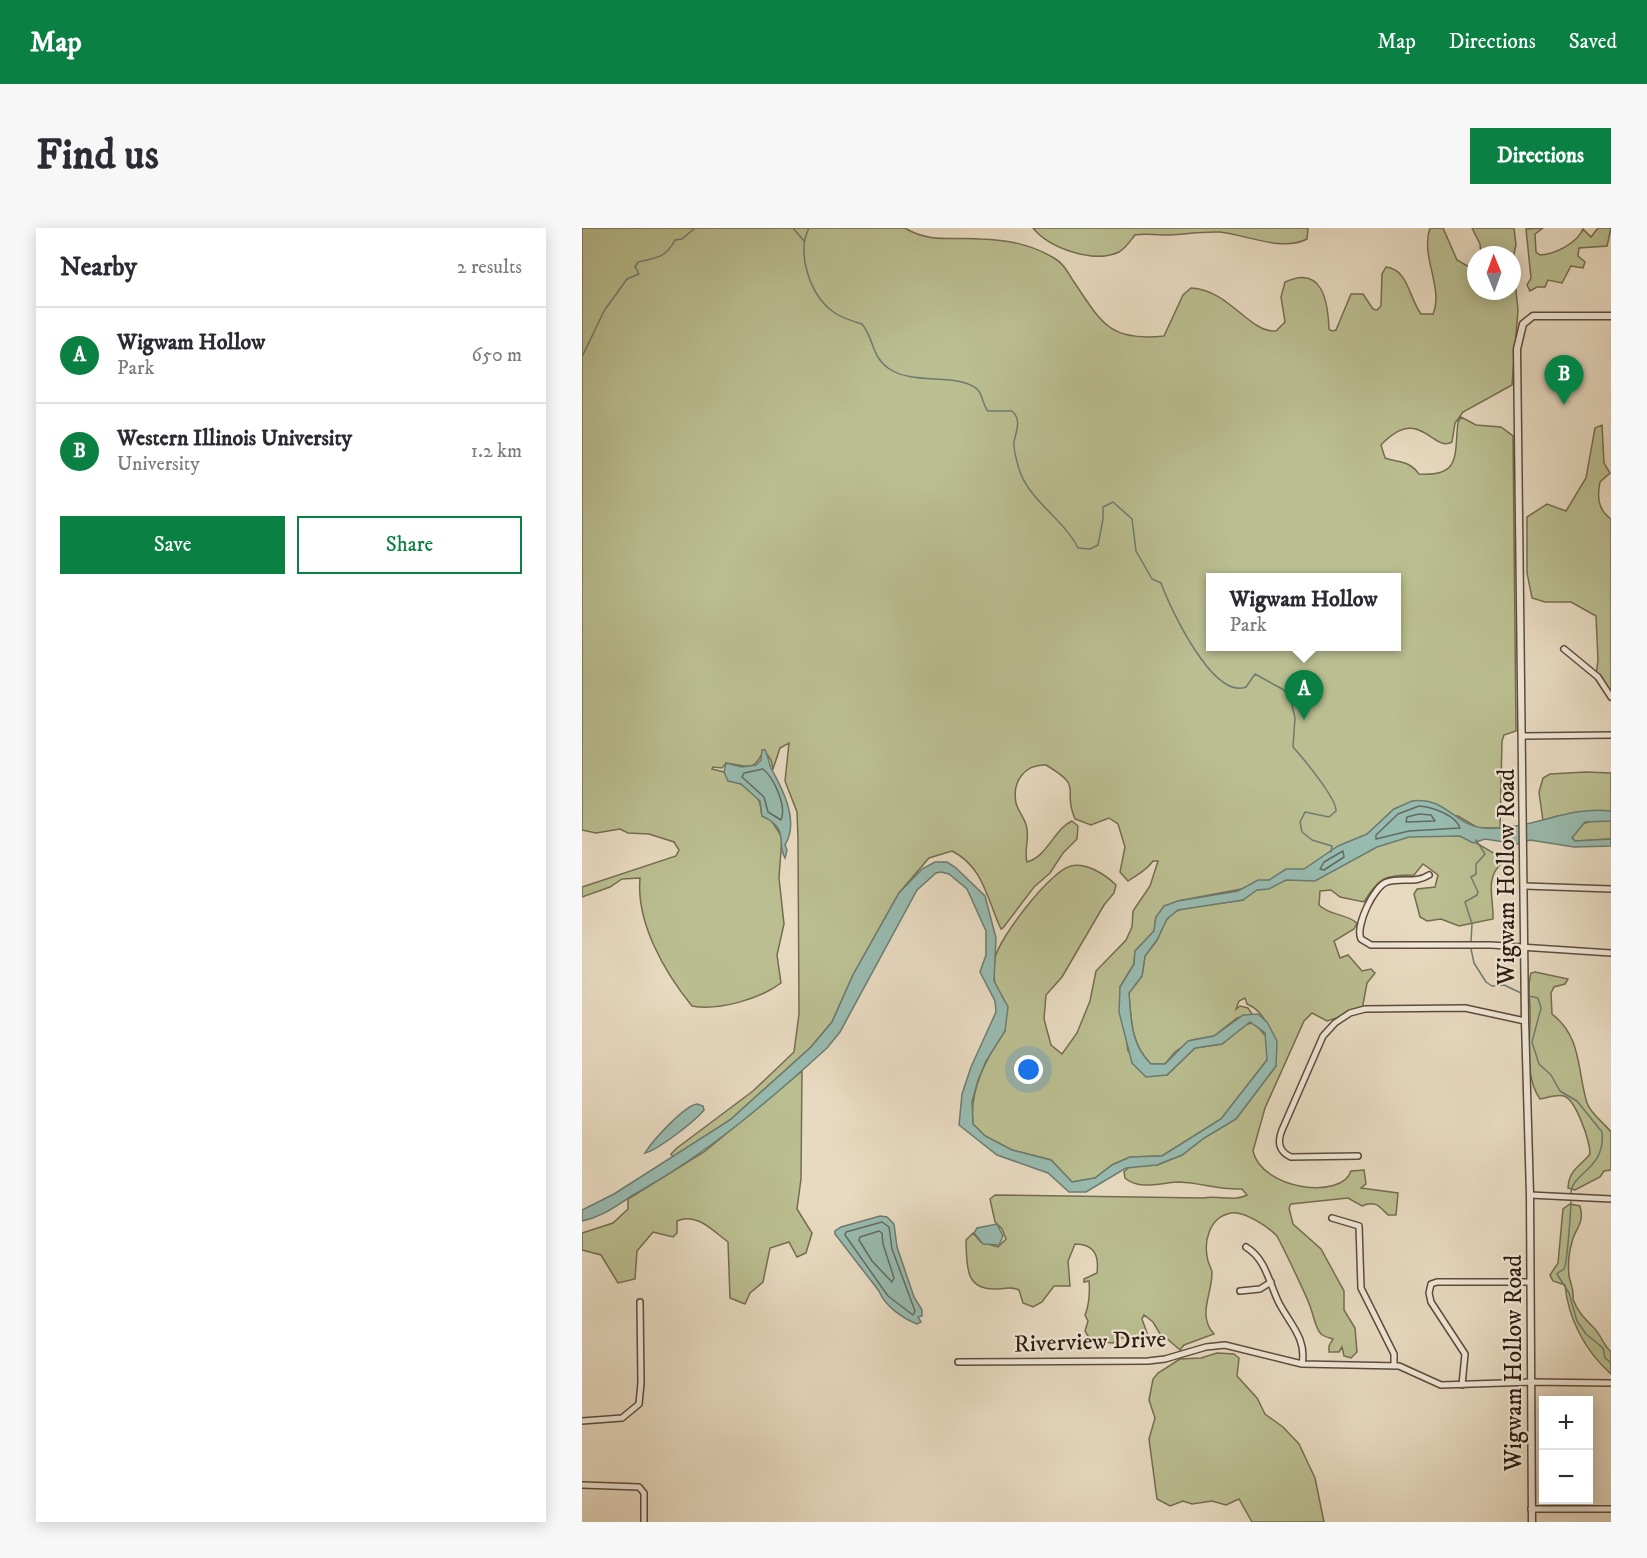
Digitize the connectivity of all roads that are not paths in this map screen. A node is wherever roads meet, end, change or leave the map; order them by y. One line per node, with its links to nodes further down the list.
1 (1611, 316): 5 (street, Wigwam Hollow Road)
2 (1564, 649): 3 (street)
3 (1611, 697)
4 (1611, 735): 5 (street)
5 (1523, 736): 7 (street, Wigwam Hollow Road)
6 (1429, 875): 9 (street)
7 (1525, 886): 8 (street); 9 (street, Wigwam Hollow Road)
8 (1611, 889)
9 (1525, 949): 10 (street); 11 (street, Wigwam Hollow Road)
10 (1611, 953)
11 (1525, 1021): 12 (street); 13 (street, Wigwam Hollow Road)
12 (1358, 1156)
13 (1530, 1195): 14 (street); 18 (street, Wigwam Hollow Road)
14 (1611, 1199)
15 (1332, 1218): 23 (street)
16 (1245, 1247): 17 (street)
17 (1271, 1282): 19 (street); 22 (street)
18 (1530, 1282): 24 (street, Wigwam Hollow Road); 26 (street)
19 (1240, 1291)
20 (640, 1302): 27 (street)
21 (958, 1362): 22 (street, Riverview Drive)
22 (1302, 1364): 23 (street, Riverview Drive)
23 (1394, 1365): 26 (street, Riverview Drive)
24 (1530, 1382): 25 (street, Riverview Drive); 26 (street, Riverview Drive); 29 (street, Wigwam Hollow Road)
25 (1611, 1383)
26 (1462, 1385)
27 (582, 1420)
28 (582, 1485): 31 (street)
29 (1531, 1509): 30 (street); 32 (street, Wigwam Hollow Road)
30 (1611, 1509)
31 (644, 1522)
32 (1532, 1522)

